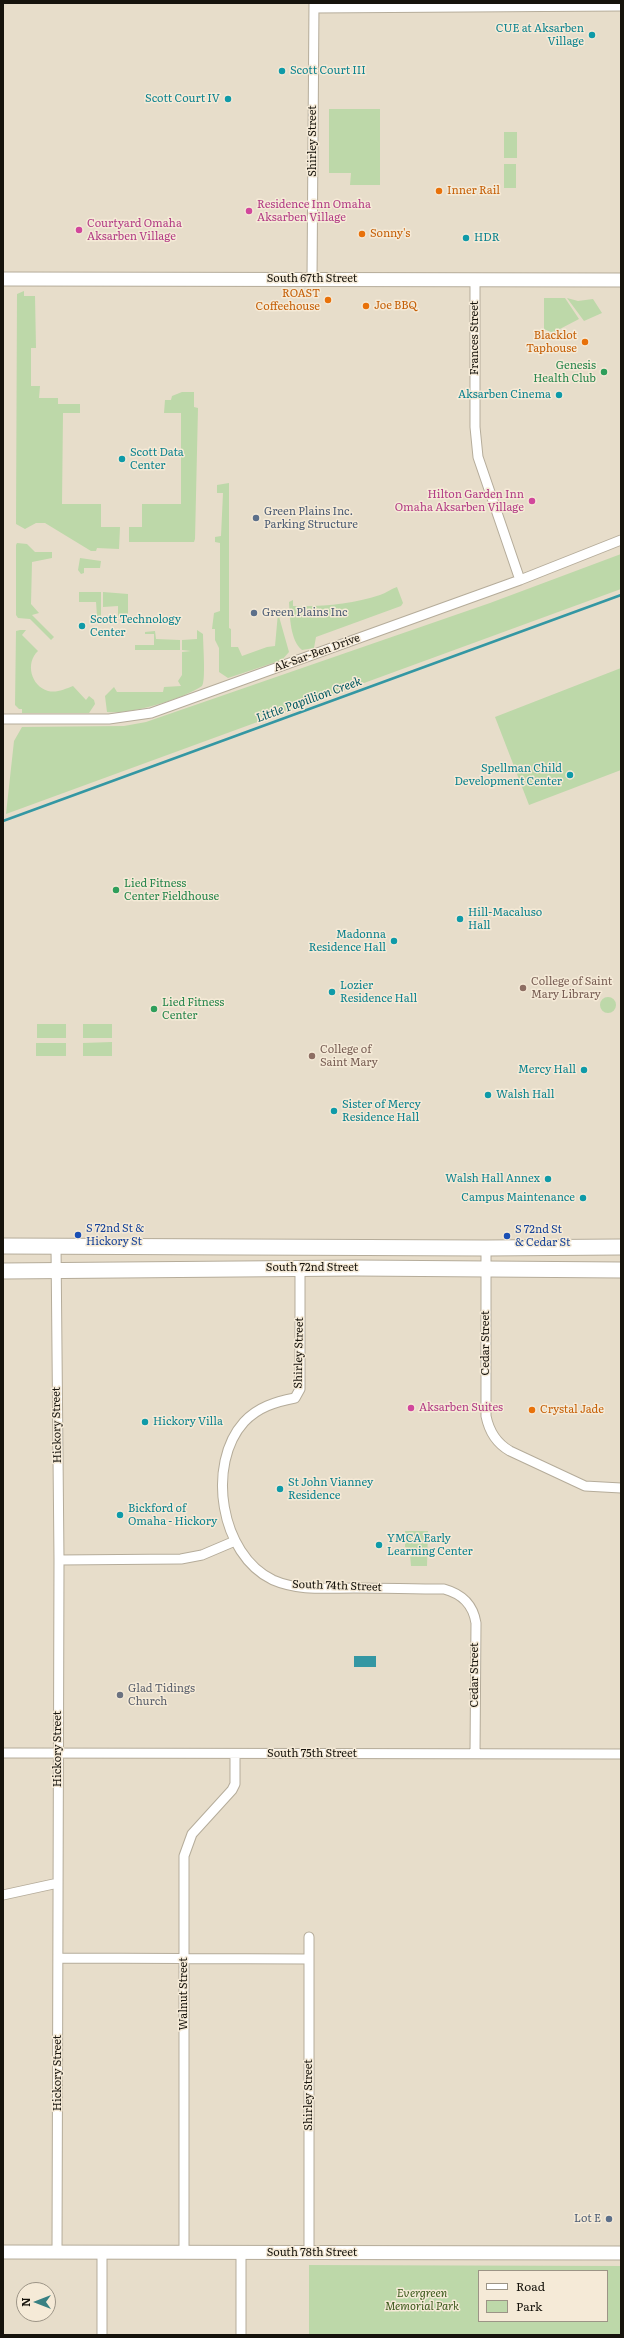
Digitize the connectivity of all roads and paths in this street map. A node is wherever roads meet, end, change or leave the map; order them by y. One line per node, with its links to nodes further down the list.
1 (602, 4): 2 (street); 3 (street)
2 (314, 6): 5 (street, Shirley Street)
3 (621, 6)
4 (3, 279): 5 (main road, South 67th Street)
5 (312, 279): 6 (main road, South 67th Street)
6 (475, 280): 7 (main road, South 67th Street); 9 (street, Frances Street)
7 (621, 280)
8 (621, 540): 9 (street, Ak-Sar-Ben Drive)
9 (520, 580): 10 (street, Ak-Sar-Ben Drive)
10 (3, 719)
11 (3, 1246): 12 (main road, South 72nd Street)
12 (56, 1246): 14 (main road, South 72nd Street); 19 (street, Hickory Street)
13 (621, 1247): 14 (main road, South 72nd Street)
14 (486, 1248): 16 (street, Cedar Street)
15 (300, 1268): 16 (main road, South 72nd Street); 19 (main road, South 72nd Street); 21 (street, Shirley Street)
16 (486, 1268): 17 (main road, South 72nd Street); 20 (street, Cedar Street)
17 (621, 1270)
18 (3, 1271): 19 (main road, South 72nd Street)
19 (56, 1271): 22 (street, Hickory Street)
20 (621, 1488)
21 (234, 1541): 22 (street); 23 (street, South 74th Street)
22 (58, 1560): 25 (street, Hickory Street)
23 (466, 1600): 27 (street, Cedar Street)
24 (3, 1753): 25 (street, South 75th Street)
25 (58, 1753): 26 (street, South 75th Street); 29 (street, Hickory Street)
26 (235, 1754): 27 (street, South 75th Street); 33 (street, Walnut Street)
27 (475, 1754): 28 (street, South 75th Street)
28 (621, 1754)
29 (58, 1883): 30 (street); 32 (street, Hickory Street)
30 (3, 1895)
31 (309, 1938): 34 (street, Shirley Street)
32 (58, 1958): 33 (street); 36 (street, Hickory Street)
33 (183, 1959): 34 (street); 38 (street, Walnut Street)
34 (309, 1959): 39 (street, Shirley Street)
35 (3, 2252): 36 (main road, South 78th Street)
36 (57, 2252): 37 (main road, South 78th Street)
37 (102, 2252): 38 (main road, South 78th Street); 42 (street)
38 (184, 2252): 40 (main road, South 78th Street)
39 (309, 2252): 40 (main road, South 78th Street); 41 (main road, South 78th Street)
40 (242, 2253): 43 (street)
41 (621, 2254)
42 (102, 2335)
43 (241, 2335)

